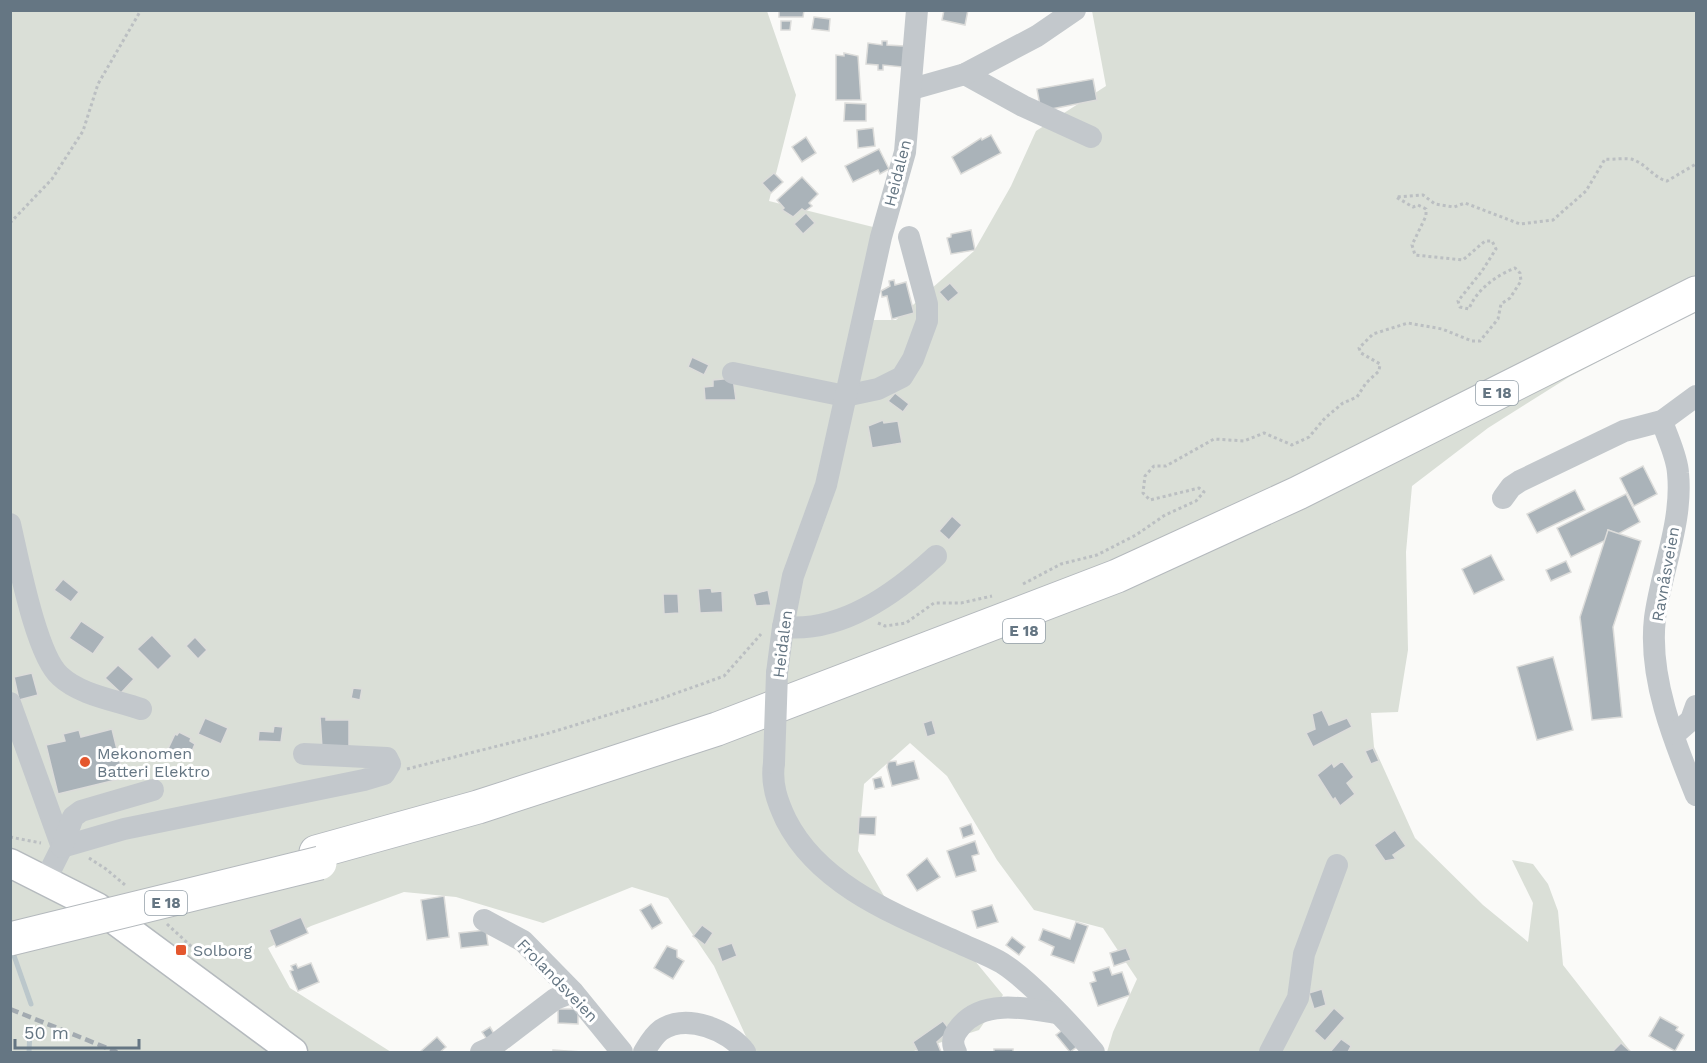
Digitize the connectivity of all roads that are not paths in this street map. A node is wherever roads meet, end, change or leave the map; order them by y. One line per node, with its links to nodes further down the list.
1 (917, 10): 4 (street, Heidalen)
2 (1075, 10): 3 (street)
3 (965, 74): 4 (street); 5 (street)
4 (912, 88): 10 (street, Heidalen)
5 (1091, 137)
6 (909, 237): 10 (street)
7 (1696, 294): 25 (highway, E 18)
8 (1696, 318): 25 (highway, E 18)
9 (733, 373): 10 (street)
10 (845, 396): 16 (street, Heidalen)
11 (1696, 396): 12 (street)
12 (1662, 421): 13 (street); 20 (street, Ravnåsveien)
13 (1503, 498)
14 (10, 524): 19 (street)
15 (936, 556): 16 (street)
16 (783, 627): 33 (street, Heidalen, bridge)
17 (10, 704): 24 (street)
18 (1696, 706): 20 (street)
19 (141, 709)
20 (1675, 734): 23 (street, Ravnåsveien)
21 (304, 754): 24 (street)
22 (153, 790): 24 (street)
23 (1696, 795)
24 (62, 847): 28 (street)
25 (318, 858): 30 (highway, E 18); 31 (highway, E 18, bridge)
26 (10, 862): 28 (main road)
27 (1337, 865): 41 (street)
28 (46, 879): 34 (main road)
29 (484, 920): 32 (street, Frolandsveien)
30 (10, 926)
31 (10, 939)
32 (573, 992): 35 (street); 36 (street, Frolandsveien)
33 (1056, 1013): 39 (street); 40 (street, Heidalen)
34 (292, 1053)
35 (481, 1053)
36 (622, 1053)
37 (644, 1053): 38 (street)
38 (745, 1053)
39 (956, 1053)
40 (1094, 1053)
41 (1269, 1053)

